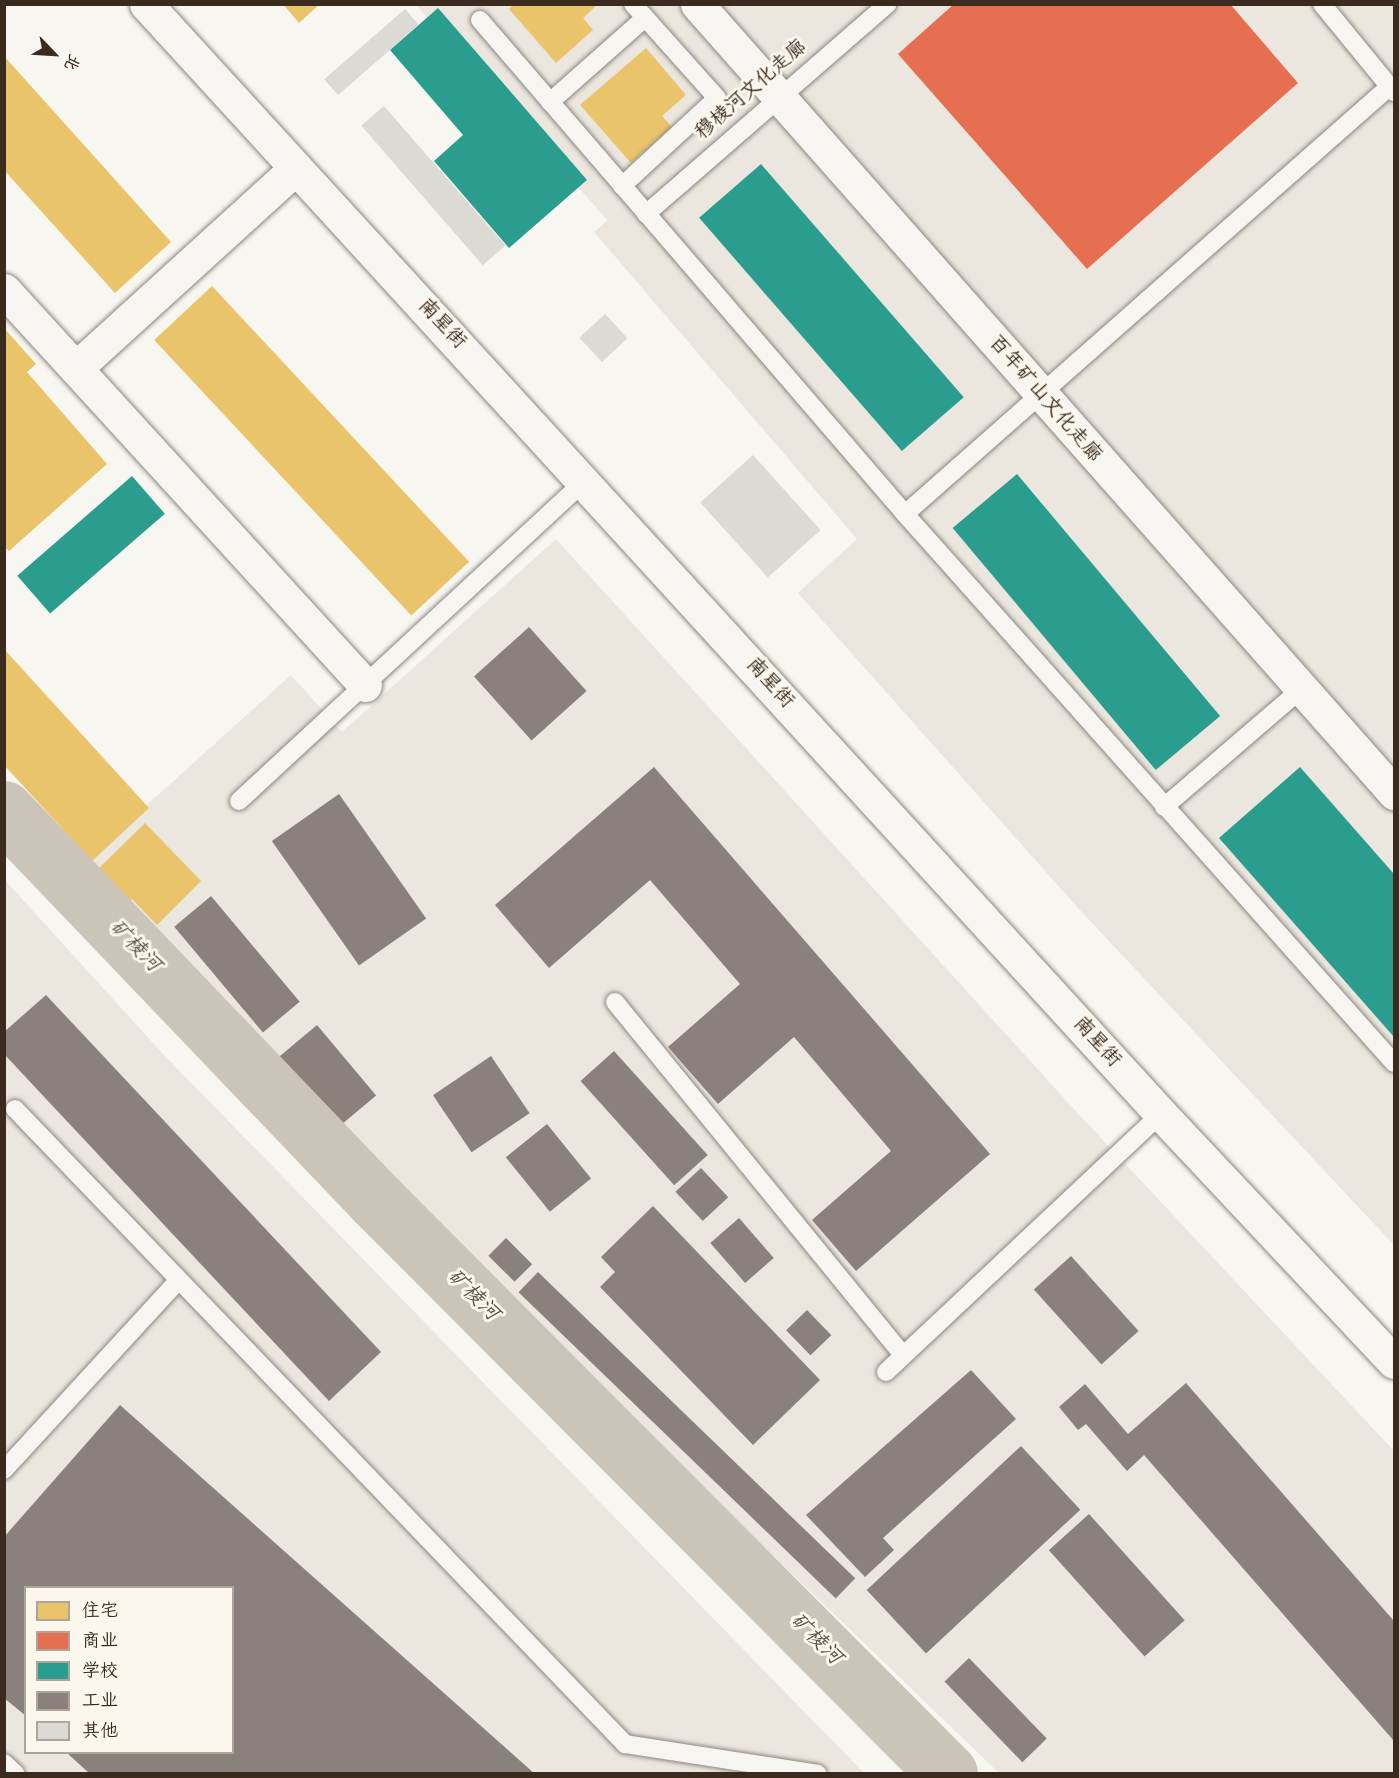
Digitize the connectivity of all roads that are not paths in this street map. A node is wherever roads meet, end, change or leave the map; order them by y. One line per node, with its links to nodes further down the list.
1 (146, 4): 10 (street, 南星街)
2 (697, 4): 8 (street, 百年矿山文化走廊)
3 (888, 4): 8 (lane, 穆棱河文化走廊)
4 (1322, 4): 7 (lane)
5 (639, 11): 9 (lane); 11 (lane)
6 (480, 20): 9 (lane)
7 (1392, 89): 15 (lane)
8 (778, 96): 12 (lane, 穆棱河文化走廊); 15 (street, 百年矿山文化走廊)
9 (550, 102): 11 (lane)
10 (296, 168): 14 (street); 16 (street, 南星街)
11 (622, 186): 12 (lane)
12 (646, 214): 17 (lane)
13 (4, 290): 14 (street)
14 (76, 368): 18 (street)
15 (1038, 394): 17 (lane); 19 (street, 百年矿山文化走廊)
16 (584, 481): 18 (lane); 26 (street, 南星街)
17 (905, 514): 22 (lane)
18 (365, 685): 21 (lane)
19 (1300, 688): 20 (street, 百年矿山文化走廊); 22 (lane)
20 (1395, 793)
21 (239, 801)
22 (1164, 807): 24 (lane)
23 (615, 1002): 28 (lane)
24 (1395, 1063)
25 (15, 1109): 27 (lane)
26 (1161, 1114): 28 (lane); 29 (street, 南星街)
27 (179, 1280): 31 (lane); 34 (lane)
28 (903, 1355): 30 (lane)
29 (1395, 1362)
30 (886, 1372)
31 (4, 1470)
32 (4, 1763): 33 (lane)
33 (16, 1773)
34 (818, 1773)

